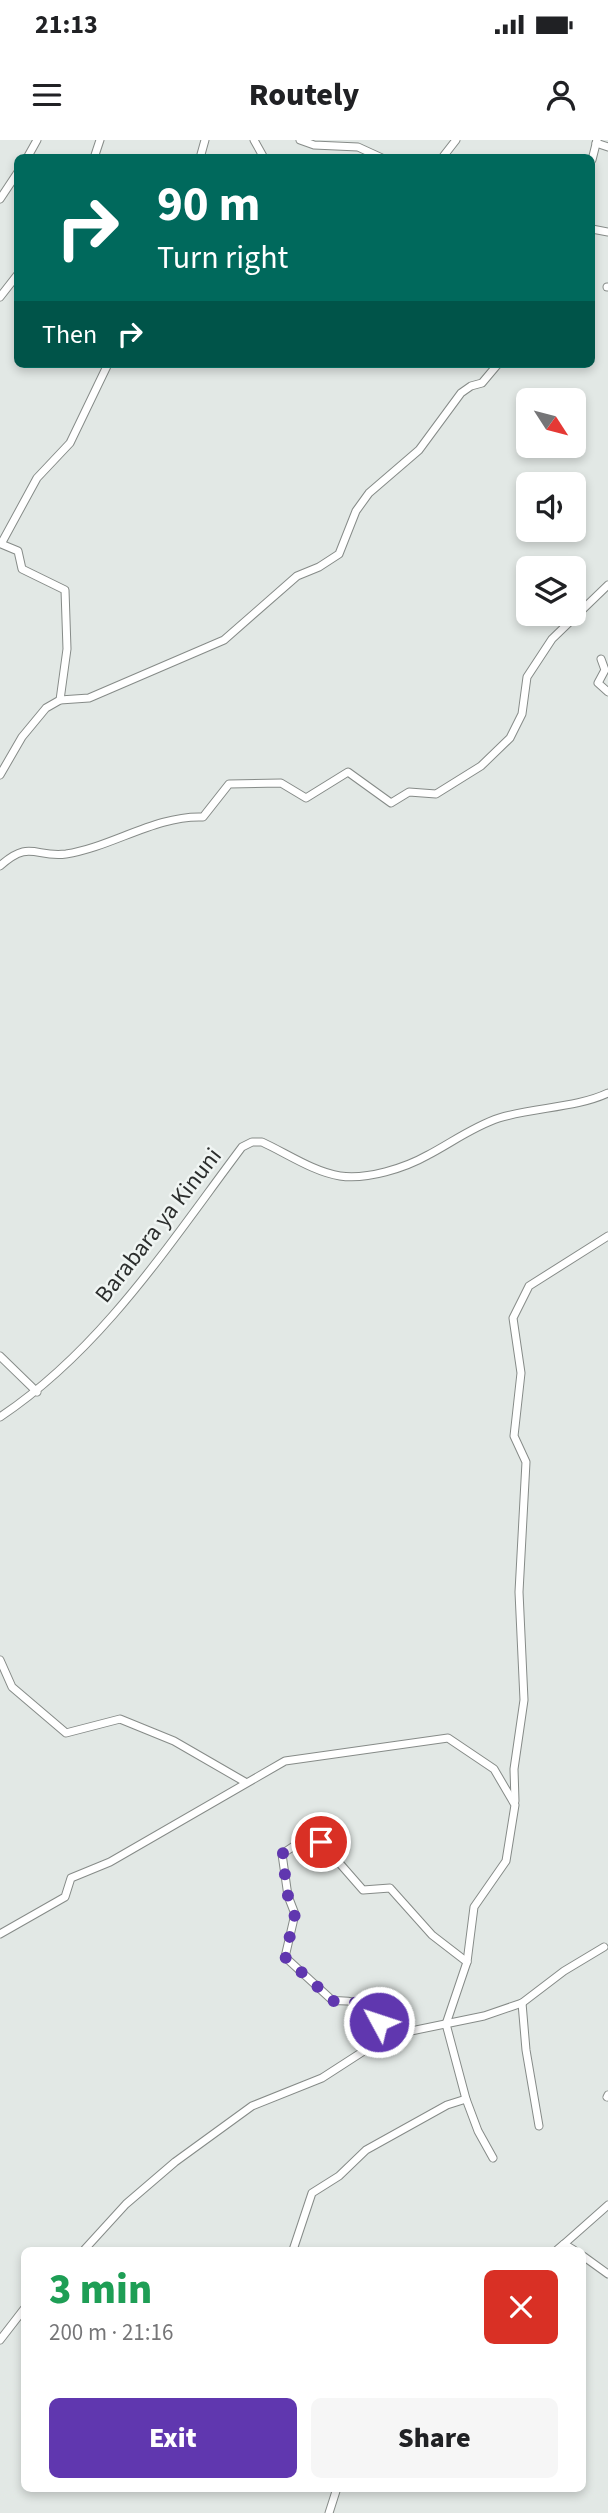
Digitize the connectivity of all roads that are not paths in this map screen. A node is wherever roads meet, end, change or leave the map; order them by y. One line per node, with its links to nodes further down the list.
1 (303, 141): 4 (street)
2 (596, 142): 3 (street)
3 (608, 147)
4 (373, 154)
5 (14, 178): 6 (street)
6 (0, 199)
7 (14, 279): 8 (street)
8 (0, 298)
9 (106, 368): 14 (street)
10 (495, 368): 14 (street)
11 (608, 585): 16 (street)
12 (601, 659): 13 (street)
13 (608, 692)
14 (60, 700): 15 (street)
15 (0, 775)
16 (0, 866)
17 (608, 1093): 20 (street, Barabara ya Kinuni)
18 (608, 1236): 24 (street)
19 (0, 1356): 20 (street)
20 (37, 1392): 21 (street, Barabara ya Kinuni)
21 (0, 1417)
22 (0, 1660): 23 (street)
23 (245, 1782): 24 (street); 25 (street)
24 (515, 1805): 27 (street)
25 (0, 1934)
26 (604, 1947): 28 (street)
27 (467, 1962): 29 (street); 30 (street)
28 (522, 2003): 29 (street); 32 (street)
29 (446, 2024): 30 (street); 31 (street)
30 (387, 2036): 36 (street)
31 (466, 2099): 33 (street); 37 (street)
32 (540, 2126)
33 (493, 2158)
34 (608, 2205): 35 (street)
35 (564, 2244): 38 (street); 39 (street)
36 (87, 2247)
37 (294, 2247)
38 (560, 2247)
39 (569, 2247)
40 (586, 2258): 41 (street)
41 (608, 2274)
42 (21, 2313): 43 (street)
43 (0, 2340)
44 (336, 2492): 45 (street)
45 (329, 2513)

